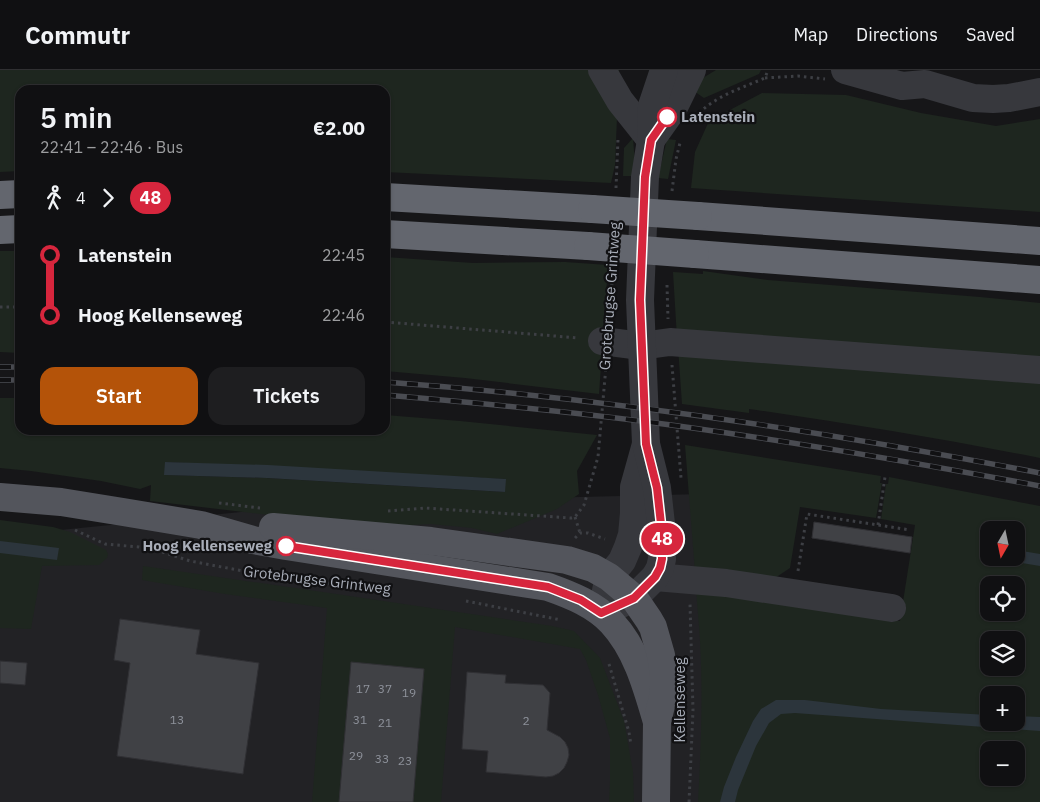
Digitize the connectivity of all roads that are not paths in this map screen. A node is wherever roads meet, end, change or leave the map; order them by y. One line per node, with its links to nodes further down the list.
1 (602, 70): 7 (street)
2 (664, 70): 7 (street, Grotebrugse Grintweg)
3 (692, 70): 7 (street, Grotebrugse Grintweg)
4 (845, 70): 5 (street)
5 (917, 77): 6 (street)
6 (1040, 92)
7 (651, 140): 17 (street, Grotebrugse Grintweg)
8 (15, 194): 9 (highway)
9 (0, 195)
10 (390, 197): 14 (highway, bridge)
11 (15, 229): 12 (highway)
12 (0, 230)
13 (390, 234): 15 (highway, bridge)
14 (1040, 241)
15 (1040, 280)
16 (605, 341): 17 (street)
17 (641, 346): 18 (street); 19 (street, Grotebrugse Grintweg)
18 (1040, 370)
19 (646, 444): 22 (street, Grotebrugse Grintweg); 23 (street, Grotebrugse Grintweg)
20 (0, 497): 21 (main road, Grotebrugse Grintweg)
21 (201, 525): 22 (main road, Grotebrugse Grintweg); 26 (main road, Grotebrugse Grintweg)
22 (609, 577): 24 (main road); 26 (street, Grotebrugse Grintweg)
23 (655, 577): 24 (street, Grotebrugse Grintweg); 25 (street)
24 (634, 598): 26 (street, Grotebrugse Grintweg); 27 (main road)
25 (892, 608)
26 (601, 613): 27 (main road)
27 (657, 722): 28 (main road)
28 (656, 802)

